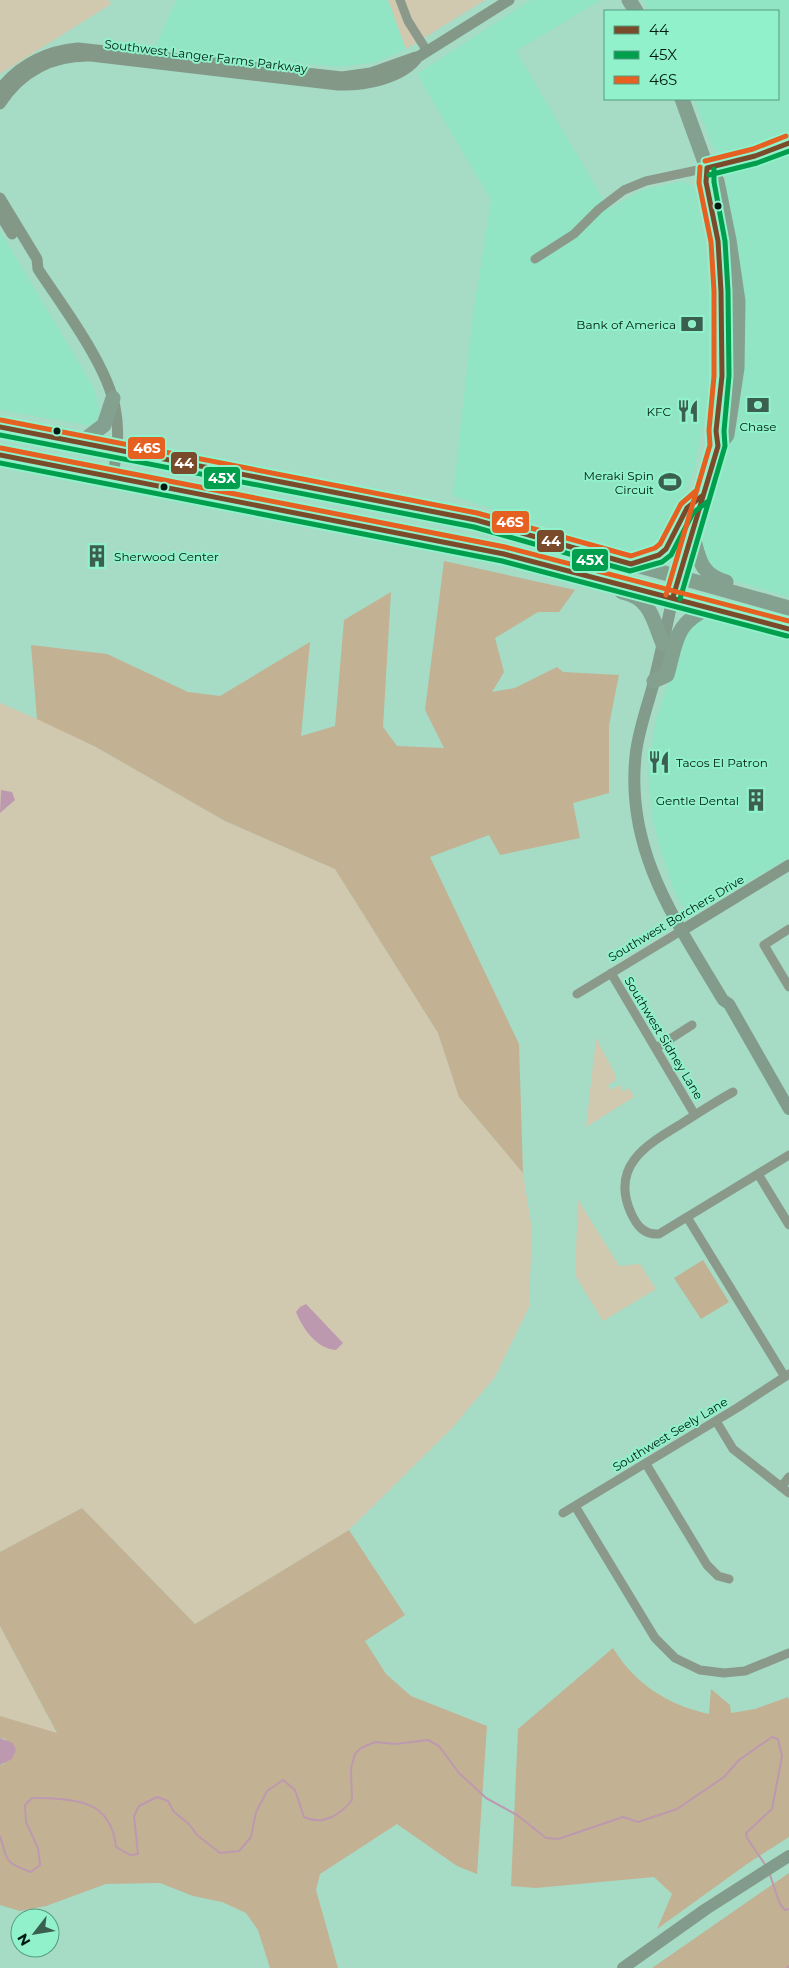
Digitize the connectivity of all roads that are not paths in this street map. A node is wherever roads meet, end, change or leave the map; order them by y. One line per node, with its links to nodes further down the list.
1 (400, 0): 3 (street)
2 (509, 0): 3 (street, Southwest Langer Farms Parkway)
3 (422, 54): 4 (street, Southwest Langer Farms Parkway); 6 (street, Southwest Langer Farms Parkway)
4 (0, 89)
5 (682, 100): 8 (highway)
6 (0, 104)
7 (789, 143): 8 (street)
8 (707, 168): 11 (street); 13 (highway); 14 (highway)
9 (0, 198): 12 (street)
10 (0, 214): 12 (street)
11 (535, 259)
12 (38, 269): 15 (street)
13 (720, 298): 14 (highway); 18 (highway)
14 (738, 362): 18 (highway)
15 (113, 398): 17 (highway); 19 (street)
16 (0, 427): 17 (highway)
17 (83, 441): 19 (highway)
18 (718, 446): 22 (highway)
19 (117, 448): 21 (street); 24 (highway)
20 (0, 455): 21 (highway)
21 (114, 476): 25 (highway)
22 (702, 496): 23 (highway); 24 (highway)
23 (692, 532): 26 (highway); 29 (highway)
24 (631, 564): 26 (highway)
25 (567, 569): 27 (highway); 31 (highway)
26 (679, 576): 27 (highway); 29 (highway)
27 (673, 597): 28 (highway); 31 (main road)
28 (710, 607): 30 (highway); 32 (highway)
29 (789, 607)
30 (789, 628)
31 (662, 644): 32 (main road)
32 (654, 681): 35 (main road)
33 (789, 866): 35 (street, Southwest Borchers Drive)
34 (789, 929): 37 (street)
35 (681, 931): 36 (street, Southwest Borchers Drive); 42 (main road)
36 (611, 973): 38 (street, Southwest Borchers Drive); 40 (street, Southwest Sidney Lane)
37 (789, 987)
38 (577, 994)
39 (692, 1025): 40 (street)
40 (656, 1048): 43 (street, Southwest Sidney Lane)
41 (733, 1092): 43 (street)
42 (789, 1109)
43 (695, 1115): 46 (street)
44 (789, 1155): 45 (street)
45 (758, 1174): 46 (street); 47 (street)
46 (687, 1217): 48 (street)
47 (789, 1225)
48 (787, 1376): 49 (street, Southwest Seely Lane)
49 (716, 1421): 50 (street, Southwest Seely Lane); 52 (street)
50 (646, 1464): 53 (street, Southwest Seely Lane); 55 (street)
51 (789, 1477): 52 (street)
52 (785, 1490)
53 (575, 1506): 54 (street, Southwest Seely Lane); 56 (street)
54 (562, 1513)
55 (729, 1579)
56 (789, 1653)
57 (785, 1858): 58 (main road)
58 (623, 1968)

